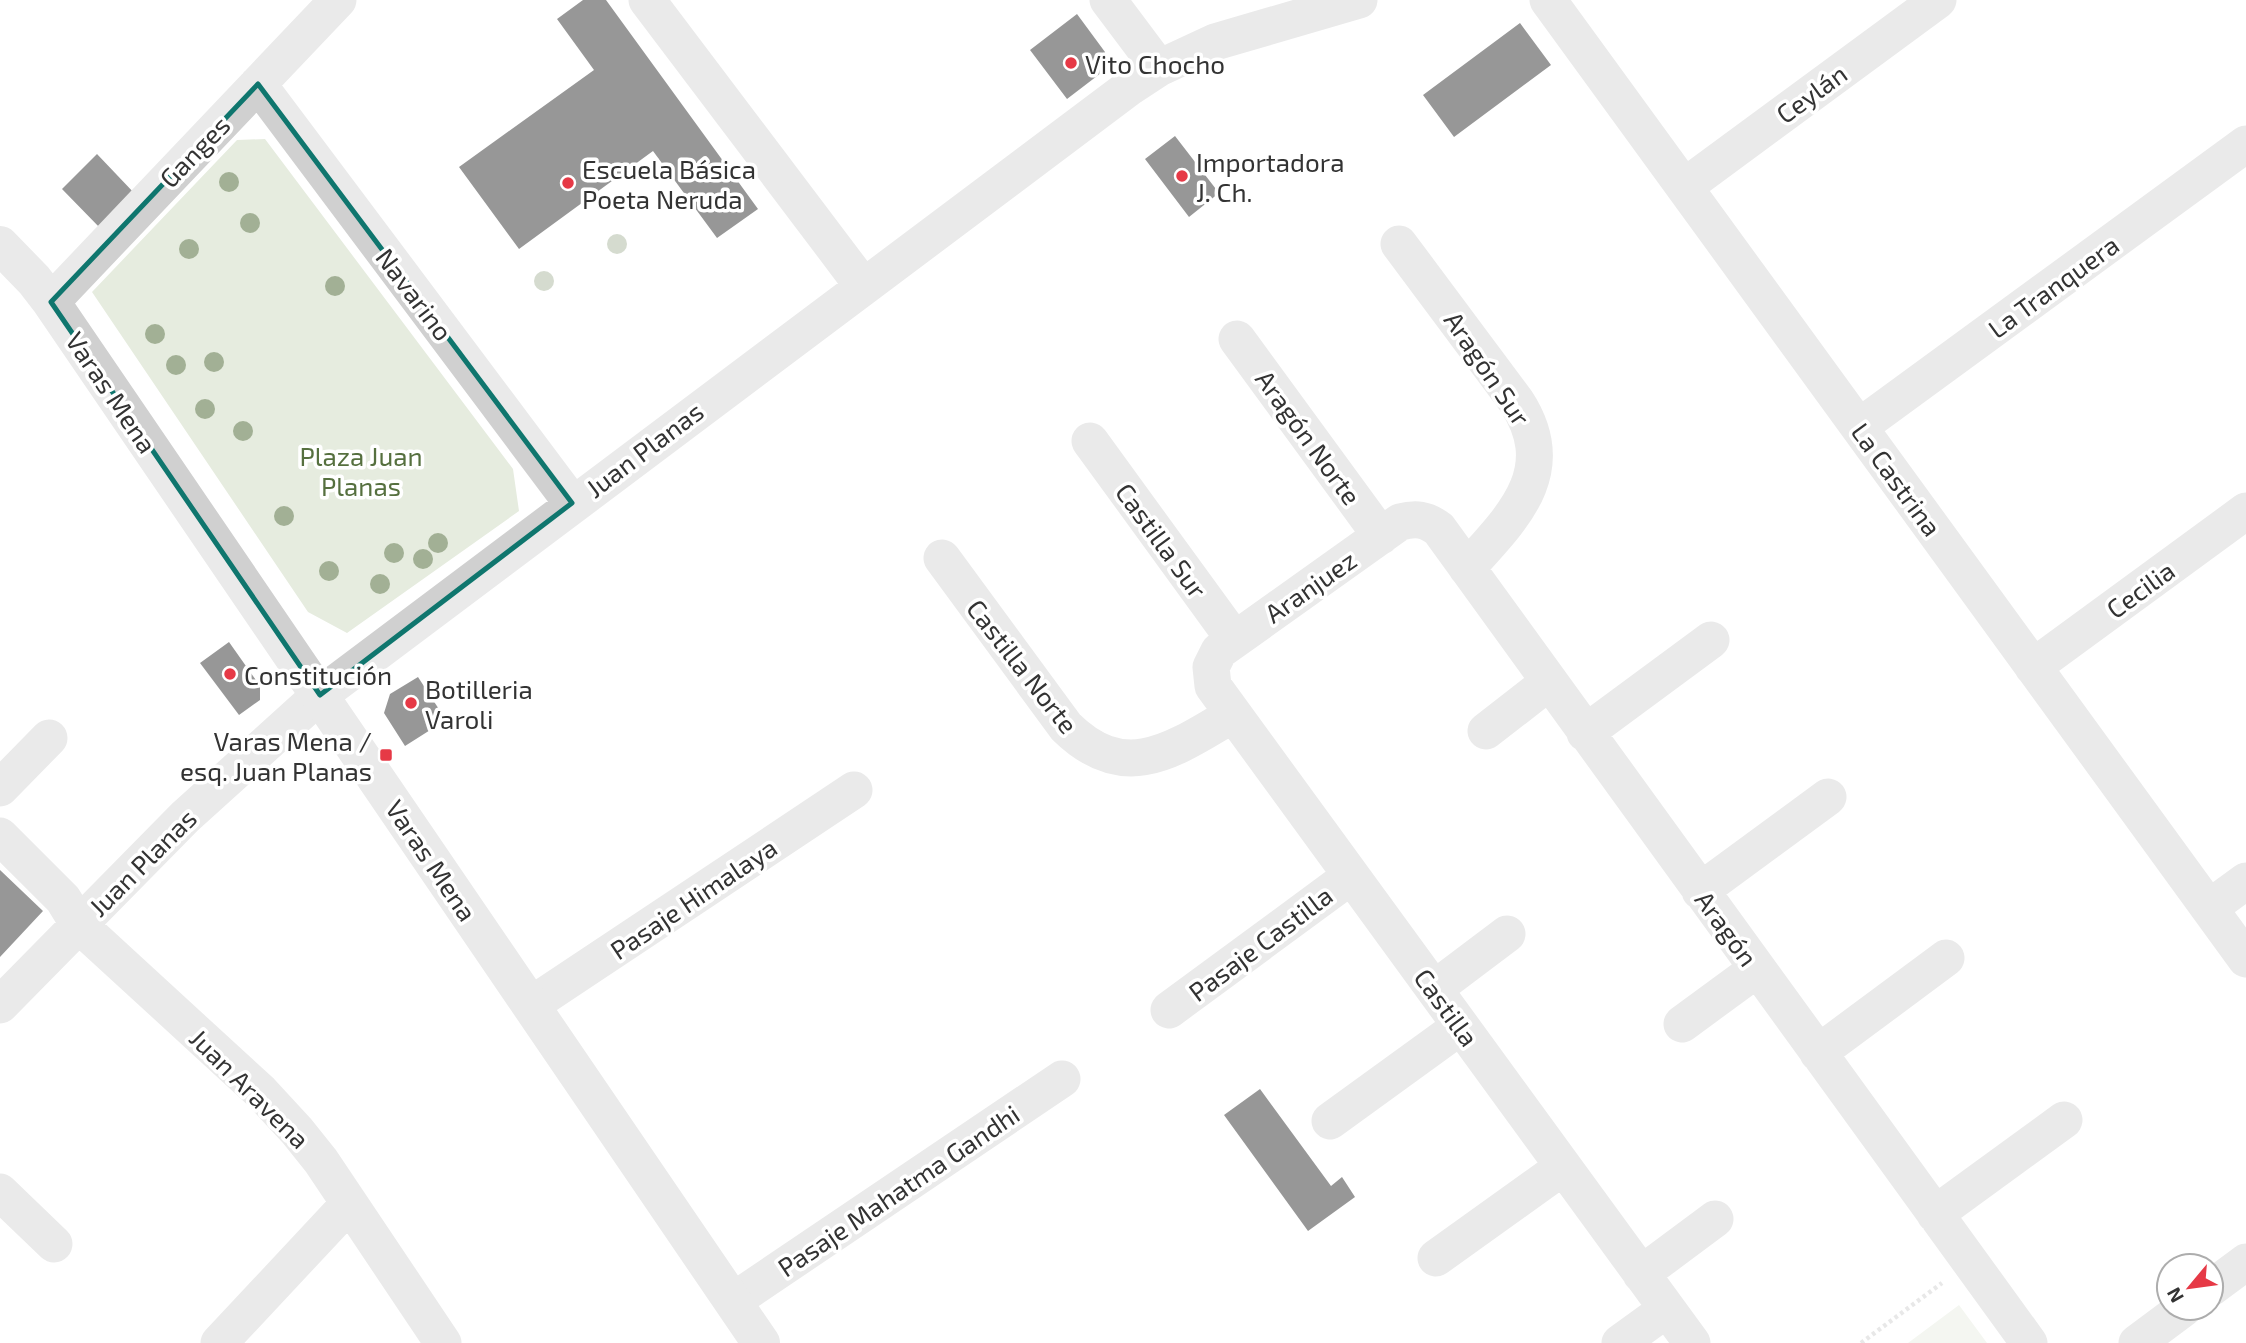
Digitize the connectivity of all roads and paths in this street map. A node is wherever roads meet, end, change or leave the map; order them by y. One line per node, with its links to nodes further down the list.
1 (338, 0): 8 (street, Ganges)
2 (647, 0): 13 (street)
3 (1108, 0): 7 (street)
4 (1359, 0): 7 (street, Juan Planas)
5 (1548, 0): 10 (street, La Castrina)
6 (1938, 0): 10 (street, Ceylán)
7 (1159, 68): 13 (street, Juan Planas)
8 (258, 84): 14 (street, Ganges); 18 (street, Navarino)
9 (2246, 144): 16 (street, La Tranquera)
10 (1684, 187): 16 (street, La Castrina)
11 (1399, 244): 23 (street, Aragón Sur)
12 (0, 245): 14 (street, Varas Mena)
13 (863, 286): 18 (street, Juan Planas)
14 (51, 302): 29 (street, Varas Mena)
15 (1237, 339): 21 (street, Aragón Norte)
16 (1859, 427): 27 (street, La Castrina)
17 (1090, 441): 24 (street, Castilla Sur)
18 (572, 503): 29 (street, Juan Planas)
19 (2246, 511): 27 (street, Cecilia)
20 (1420, 519): 21 (street, Aranjuez); 23 (street, Aragón)
21 (1381, 536): 24 (street, Aranjuez)
22 (942, 558): 30 (street, Castilla Norte)
23 (1467, 568): 28 (street, Aragón)
24 (1234, 639): 26 (street, Aranjuez)
25 (1711, 640): 32 (street)
26 (1210, 667): 30 (street, Castilla)
27 (2033, 667): 41 (street, La Castrina)
28 (1549, 682): 31 (street); 32 (street, Aragón)
29 (320, 695): 42 (street, Juan Planas); 49 (street, Varas Mena)
30 (1232, 715): 38 (street, Castilla)
31 (1486, 731)
32 (1586, 733): 40 (street, Aragón)
33 (49, 738): 34 (street)
34 (0, 788)
35 (854, 790): 49 (street, Pasaje Himalaya)
36 (1828, 797): 40 (street)
37 (0, 836): 42 (street, Juan Aravena)
38 (1351, 876): 47 (street, Castilla); 50 (street, Pasaje Castilla)
39 (2246, 881): 41 (street)
40 (1700, 891): 46 (street, Aragón)
41 (2209, 908): 45 (street, La Castrina)
42 (79, 925): 48 (street, Juan Planas); 59 (street, Juan Aravena)
43 (1507, 934): 47 (street)
44 (1946, 958): 53 (street)
45 (2246, 959)
46 (1757, 969): 51 (street); 53 (street, Aragón)
47 (1434, 989): 52 (street, Castilla)
48 (0, 1005)
49 (531, 1005): 68 (street, Varas Mena)
50 (1169, 1010)
51 (1682, 1024)
52 (1461, 1026): 56 (street); 57 (street, Castilla)
53 (1818, 1052): 60 (street, Aragón)
54 (1062, 1079): 68 (street, Pasaje Mahatma Gandhi)
55 (2064, 1120): 60 (street)
56 (1331, 1121)
57 (1563, 1167): 63 (street); 66 (street, Castilla)
58 (0, 1192): 62 (street)
59 (349, 1204): 71 (street); 72 (street, Juan Aravena)
60 (1935, 1214): 64 (street, Aragón)
61 (1716, 1219): 66 (street)
62 (54, 1244)
63 (1436, 1258)
64 (1970, 1262): 76 (path); 77 (street, Aragón)
65 (2246, 1262): 67 (street)
66 (1641, 1274): 69 (street, Castilla)
67 (2225, 1278)
68 (733, 1301): 73 (street, Varas Mena)
69 (1667, 1309): 74 (street); 75 (street, Castilla)
70 (2165, 1322): 78 (street)
71 (219, 1343)
72 (443, 1343)
73 (761, 1343)
74 (1620, 1343)
75 (1692, 1343)
76 (1861, 1343)
77 (2029, 1343)
78 (2137, 1343)

